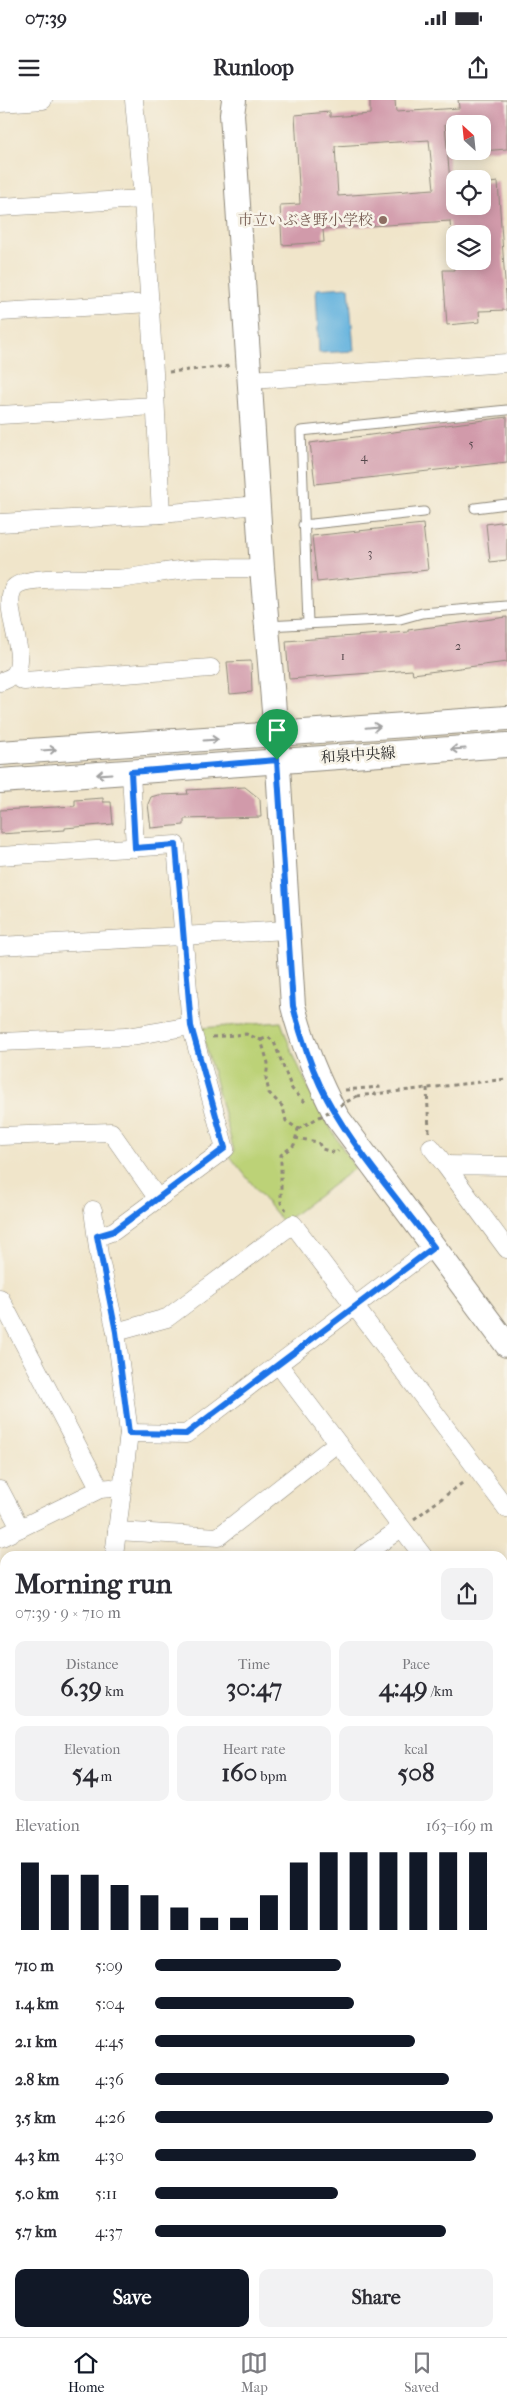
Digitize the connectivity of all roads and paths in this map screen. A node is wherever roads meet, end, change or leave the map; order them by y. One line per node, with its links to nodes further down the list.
1 (43, 100): 4 (street)
2 (134, 100): 5 (street)
3 (234, 100): 11 (street)
4 (0, 103)
5 (143, 199): 6 (street); 7 (street)
6 (0, 207)
7 (150, 303): 8 (street); 10 (street)
8 (0, 312)
9 (507, 362): 11 (street)
10 (154, 373): 11 (path); 12 (street)
11 (244, 373): 16 (street)
12 (155, 406): 14 (street); 19 (street)
13 (507, 410): 21 (lane)
14 (0, 416)
15 (507, 504): 17 (lane)
16 (258, 505): 19 (street); 22 (street)
17 (475, 508)
18 (424, 512): 21 (lane)
19 (161, 514): 20 (street)
20 (0, 523)
21 (303, 525): 25 (lane)
22 (262, 568): 23 (street); 26 (street)
23 (7, 586): 28 (street)
24 (507, 606): 25 (lane)
25 (308, 623): 26 (lane)
26 (266, 626): 30 (street)
27 (211, 668): 28 (street)
28 (7, 678)
29 (507, 718): 30 (street, 和泉中央線, one-way to 29)
30 (276, 735): 32 (street, 和泉中央線, one-way to 30); 33 (street)
31 (507, 745): 33 (street, 和泉中央線, one-way to 33)
32 (0, 753)
33 (277, 760): 34 (street, 和泉中央線); 38 (street)
34 (131, 772): 35 (street, 和泉中央線, one-way to 35); 36 (street)
35 (0, 781)
36 (135, 848): 37 (street); 39 (street)
37 (0, 856)
38 (287, 930): 39 (street); 59 (street)
39 (183, 935): 40 (street); 41 (street)
40 (0, 946)
41 (192, 1033): 42 (street); 47 (path); 56 (street)
42 (0, 1042)
43 (507, 1079): 44 (path)
44 (427, 1088): 46 (path); 48 (path)
45 (337, 1090): 46 (path)
46 (379, 1093): 47 (path, bridge)
47 (298, 1129): 50 (path)
48 (427, 1130)
49 (0, 1136): 56 (street)
50 (295, 1138): 52 (path); 55 (path)
51 (432, 1147): 53 (street)
52 (342, 1149)
53 (444, 1165): 54 (street); 60 (street)
54 (507, 1166)
55 (280, 1193)
56 (158, 1199): 58 (street)
57 (93, 1210): 58 (street)
58 (97, 1236): 63 (street)
59 (434, 1247): 62 (street); 64 (street)
60 (507, 1249)
61 (0, 1298): 70 (street)
62 (354, 1306): 63 (street); 65 (street); 68 (street)
63 (116, 1332): 66 (street)
64 (507, 1345)
65 (278, 1364): 66 (street); 67 (street)
66 (129, 1433): 69 (street)
67 (337, 1443): 74 (street); 75 (street)
68 (478, 1471): 72 (street); 74 (path)
69 (122, 1487): 70 (street); 75 (street)
70 (100, 1489): 73 (street)
71 (0, 1490): 73 (street)
72 (507, 1509)
73 (20, 1528): 76 (street)
74 (401, 1528): 78 (street); 79 (street)
75 (118, 1531): 77 (street)
76 (0, 1538)
77 (115, 1551)
78 (369, 1551)
79 (419, 1551)

